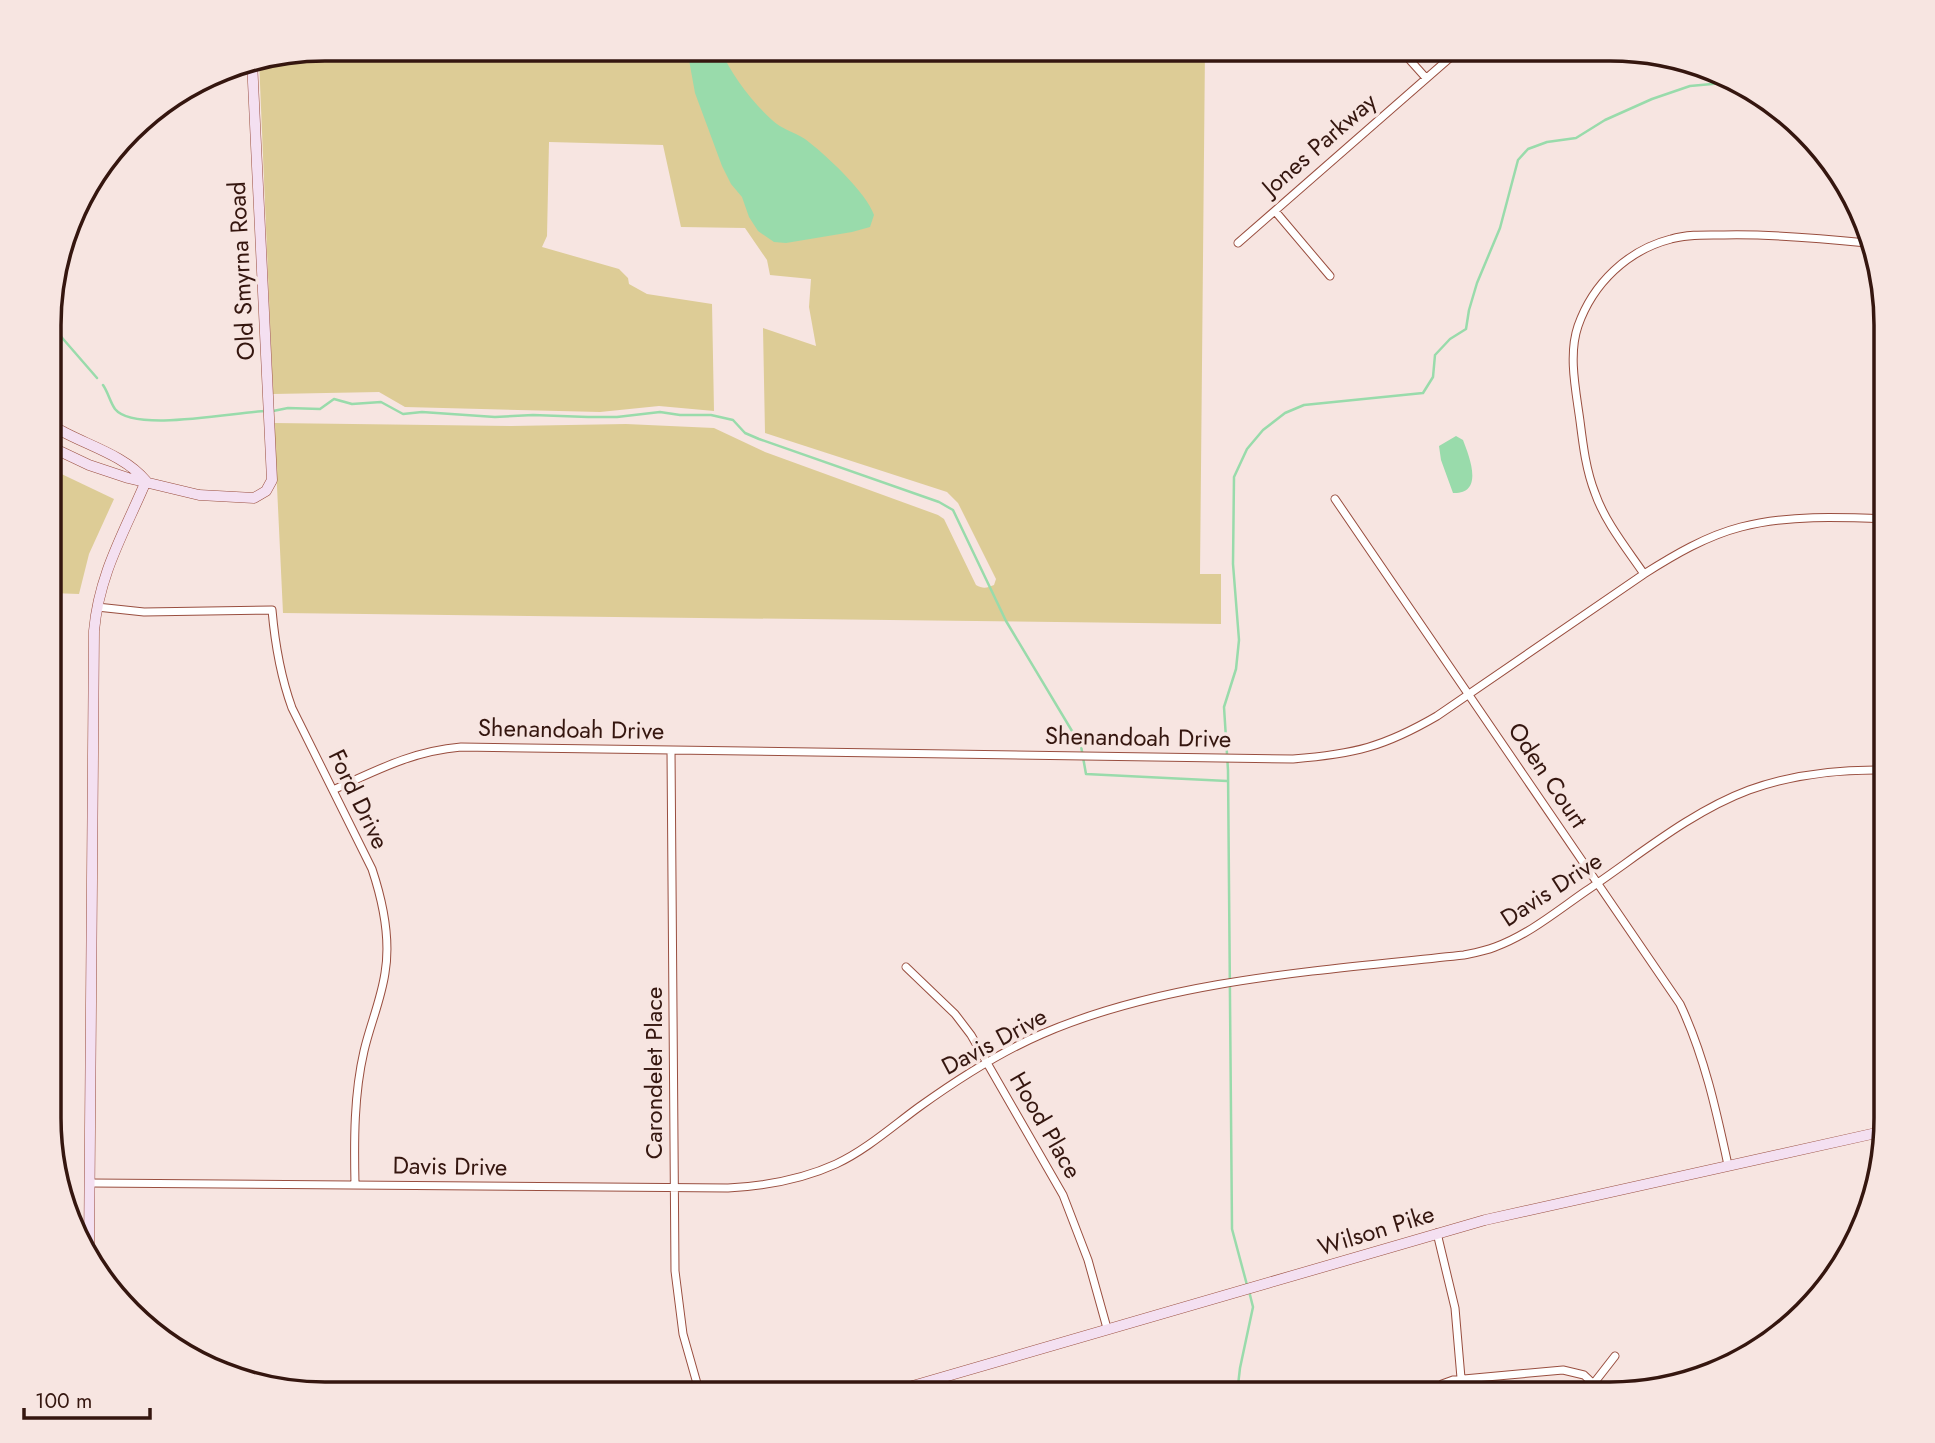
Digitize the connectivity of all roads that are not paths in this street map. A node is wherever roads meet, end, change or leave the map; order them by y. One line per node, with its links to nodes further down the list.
1 (1410, 61): 4 (street)
2 (1447, 61): 4 (street, Jones Parkway)
3 (252, 71): 11 (street, Old Smyrna Road)
4 (1426, 78): 5 (street, Jones Parkway)
5 (1275, 211): 7 (street, Jones Parkway); 8 (street)
6 (1861, 242): 14 (street)
7 (1238, 243)
8 (1330, 276)
9 (61, 431): 11 (street)
10 (61, 452): 11 (street)
11 (146, 481): 15 (street)
12 (1335, 499): 16 (street, Oden Court)
13 (1874, 519): 14 (street, Shenandoah Drive)
14 (1644, 574): 16 (street, Shenandoah Drive)
15 (97, 607): 19 (street, Ford Drive); 25 (street)
16 (1471, 695): 17 (street, Shenandoah Drive); 20 (street, Oden Court)
17 (671, 750): 19 (street, Shenandoah Drive); 27 (street, Carondelet Place)
18 (1874, 770): 20 (street, Davis Drive)
19 (333, 790): 26 (street, Ford Drive)
20 (1598, 883): 22 (street, Davis Drive); 24 (street, Oden Court)
21 (906, 967): 22 (street, Hood Place)
22 (987, 1061): 27 (street, Davis Drive); 30 (street, Hood Place)
23 (1873, 1134): 24 (street, Wilson Pike)
24 (1728, 1165): 28 (street, Wilson Pike)
25 (90, 1183): 26 (street, Davis Drive); 29 (street)
26 (355, 1184): 27 (street, Davis Drive)
27 (673, 1187): 33 (street, Carondelet Place)
28 (1437, 1233): 30 (street, Wilson Pike); 32 (street)
29 (89, 1236)
30 (1107, 1328): 34 (street, Wilson Pike)
31 (1615, 1356): 36 (street)
32 (1461, 1378): 35 (street); 36 (street)
33 (697, 1382)
34 (925, 1382)
35 (1446, 1382)
36 (1594, 1382)

